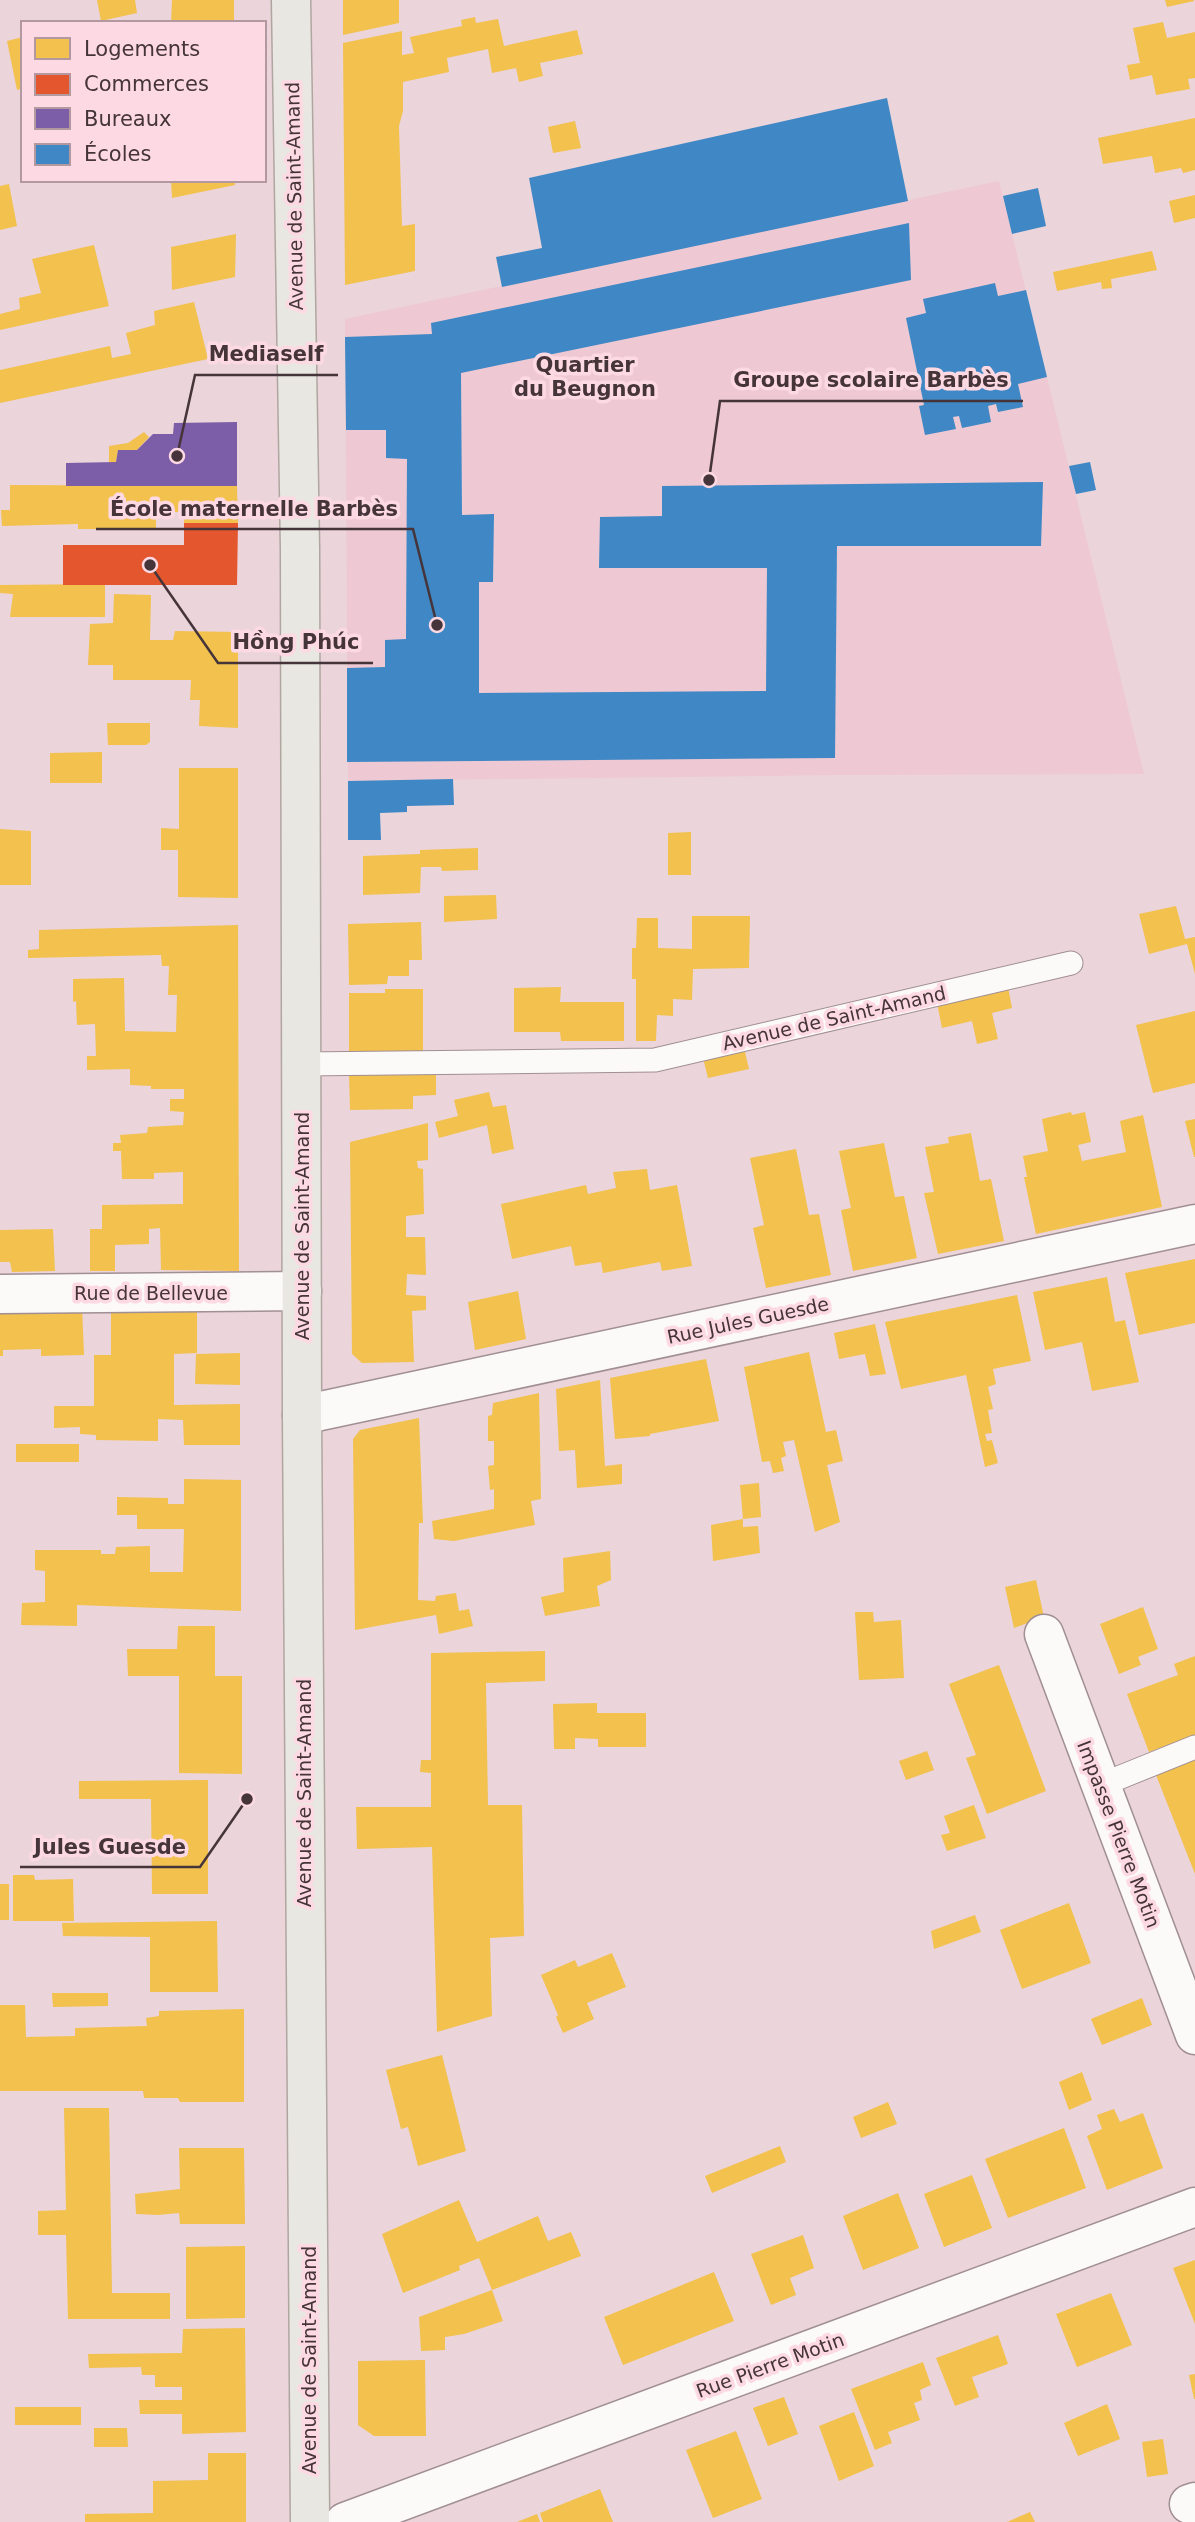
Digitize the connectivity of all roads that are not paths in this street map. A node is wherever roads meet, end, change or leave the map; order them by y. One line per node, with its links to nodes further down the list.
1 (291, 0): 3 (main road, Avenue de Saint-Amand)
2 (1071, 962): 3 (lane, Avenue de Saint-Amand)
3 (302, 1064): 5 (main road, Avenue de Saint-Amand)
4 (1195, 1224): 7 (street, Rue Jules Guesde)
5 (302, 1291): 6 (street, Rue de Bellevue); 7 (main road, Avenue de Saint-Amand)
6 (0, 1294)
7 (302, 1415): 13 (main road, Avenue de Saint-Amand)
8 (1044, 1634): 10 (street, Impasse Pierre Motin)
9 (1195, 1747): 10 (lane)
10 (1101, 1784): 11 (street, Impasse Pierre Motin)
11 (1195, 2035)
12 (1195, 2207): 14 (street, Rue Pierre Motin)
13 (310, 2522)
14 (345, 2522)

